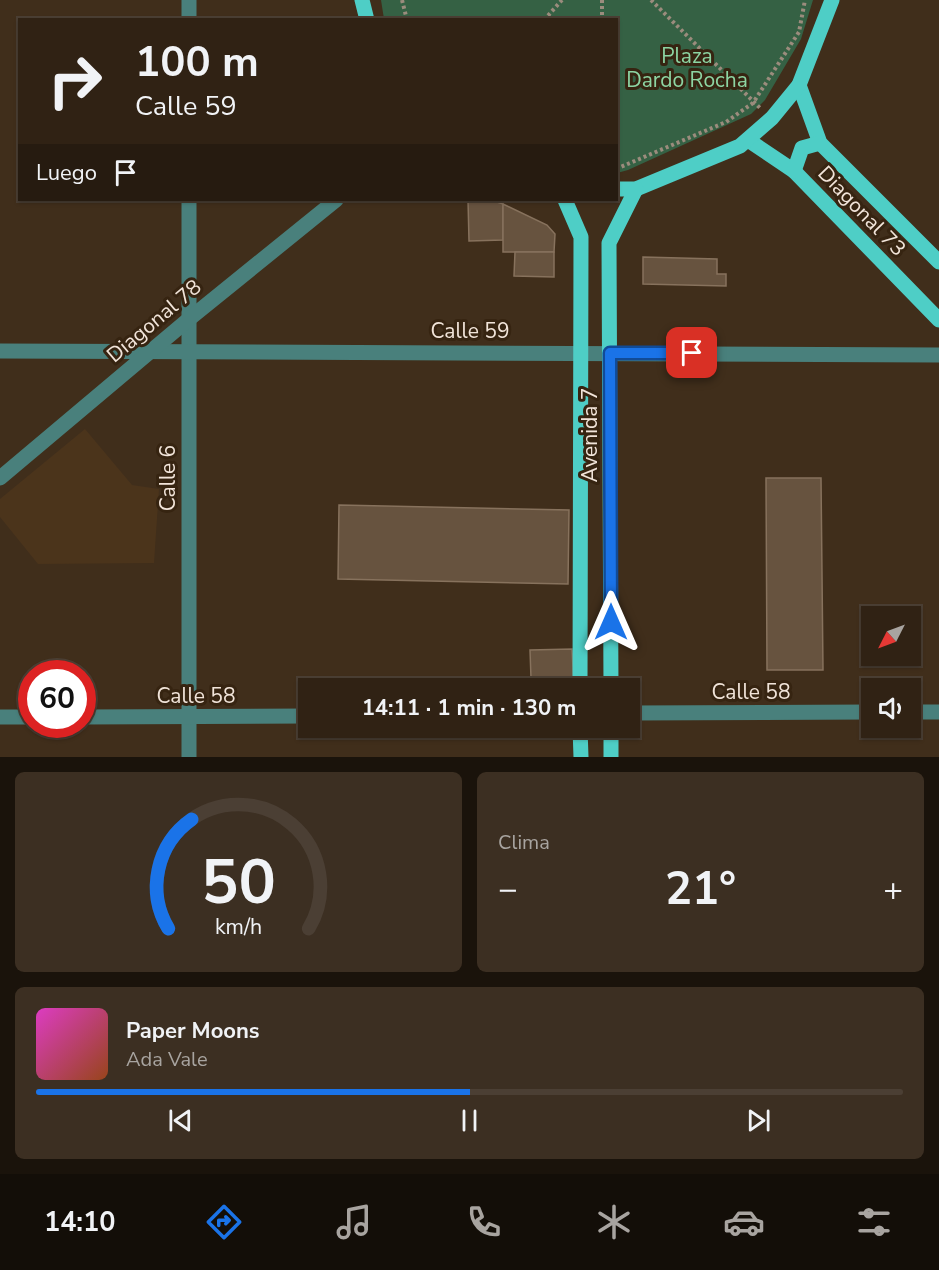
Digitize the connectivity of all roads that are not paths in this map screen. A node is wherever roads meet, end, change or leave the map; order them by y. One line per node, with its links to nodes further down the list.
1 (189, 0): 4 (street)
2 (362, 0): 5 (main road)
3 (832, 0): 6 (main road)
4 (189, 18)
5 (366, 18)
6 (799, 85): 7 (main road); 8 (main road, Diagonal 73)
7 (748, 140): 9 (main road, Diagonal 73); 11 (main road)
8 (820, 143): 9 (main road); 15 (main road, Diagonal 73)
9 (794, 171): 17 (main road, Diagonal 73)
10 (618, 189): 11 (main road)
11 (636, 189): 22 (main road, Avenida 7)
12 (189, 201): 16 (street, Calle 6)
13 (335, 201): 16 (street, Diagonal 78)
14 (565, 201): 21 (main road, Avenida 7)
15 (939, 262)
16 (189, 319): 19 (street, Diagonal 78); 20 (street, Calle 6)
17 (939, 320)
18 (0, 351): 19 (street, Calle 59)
19 (150, 351): 20 (street, Calle 59); 24 (street, Diagonal 78)
20 (189, 352): 21 (street, Calle 59); 35 (street, Calle 6)
21 (583, 353): 22 (street, Calle 59); 25 (main road, Avenida 7)
22 (610, 353): 23 (street, Calle 59); 26 (main road, Avenida 7)
23 (939, 355)
24 (0, 478)
25 (580, 678)
26 (611, 678)
27 (861, 712): 30 (street, Calle 58)
28 (921, 712): 29 (street)
29 (939, 712)
30 (640, 713)
31 (298, 716): 35 (street, Calle 58)
32 (0, 717): 33 (street)
33 (18, 717)
34 (96, 717): 35 (street, Calle 58)
35 (189, 718): 38 (street, Calle 6)
36 (580, 738): 39 (main road)
37 (611, 738): 40 (main road)
38 (189, 757)
39 (580, 757)
40 (611, 757)

